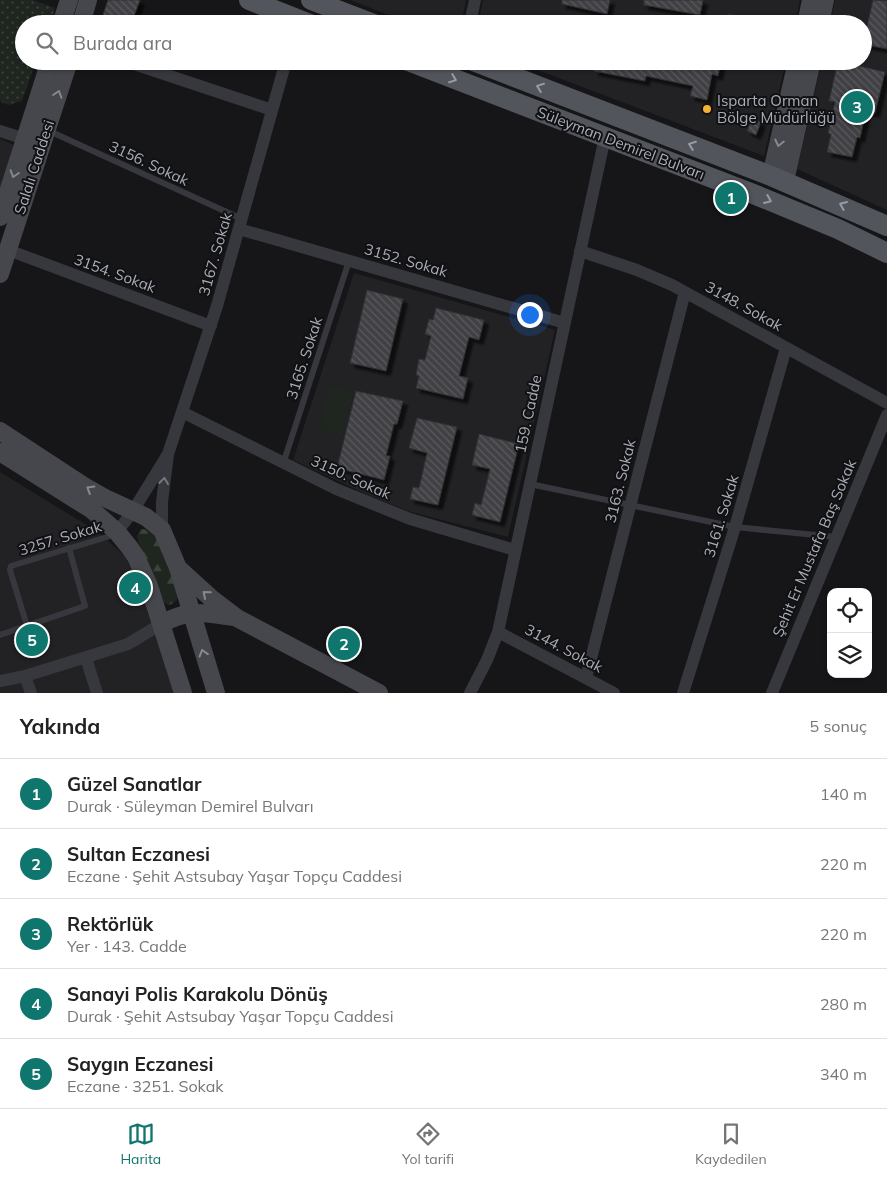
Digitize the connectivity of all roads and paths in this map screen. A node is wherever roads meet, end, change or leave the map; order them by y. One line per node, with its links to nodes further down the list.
1 (69, 0): 8 (street)
2 (88, 0): 9 (street)
3 (249, 0): 10 (main road)
4 (311, 0): 11 (main road)
5 (475, 0): 12 (street)
6 (811, 0): 13 (street)
7 (825, 0): 14 (street)
8 (64, 15)
9 (84, 15)
10 (285, 15)
11 (350, 15)
12 (472, 15)
13 (808, 15)
14 (822, 15)
15 (47, 70): 27 (street, Salalı Caddesi)
16 (66, 70): 24 (street, Salalı Caddesi, one-way to 16)
17 (152, 70): 23 (street)
18 (283, 70): 23 (street, 3167. Sokak)
19 (431, 70): 26 (main road, Süleyman Demirel Bulvarı, one-way to 26)
20 (497, 70): 28 (main road, one-way to 20)
21 (796, 70): 28 (street, one-way to 28)
22 (809, 70): 28 (street)
23 (272, 110): 30 (street, 3167. Sokak)
24 (47, 129): 30 (lane, 3156. Sokak); 32 (street, Salalı Caddesi)
25 (0, 130): 27 (street)
26 (605, 137): 33 (street, 159. Cadde); 34 (main road, Süleyman Demirel Bulvarı, one-way to 34)
27 (25, 139): 29 (street, Salalı Caddesi, one-way to 29)
28 (778, 179): 31 (main road, one-way to 28)
29 (1, 213)
30 (240, 224): 35 (street, 3152. Sokak); 39 (street, 3167. Sokak)
31 (887, 226)
32 (8, 250): 36 (street, Salalı Caddesi); 39 (street, 3154. Sokak)
33 (580, 251): 37 (street, 3148. Sokak); 38 (street, 159. Cadde)
34 (887, 253)
35 (349, 261): 38 (street, 3152. Sokak); 47 (lane, 3165. Sokak)
36 (0, 274)
37 (685, 292): 40 (street, 3148. Sokak); 49 (street, 3163. Sokak)
38 (565, 323): 48 (street, 159. Cadde)
39 (211, 326): 42 (street, 3167. Sokak)
40 (786, 348): 41 (street, 3148. Sokak); 51 (street, 3161. Sokak)
41 (887, 403)
42 (182, 412): 46 (street, 3167. Sokak); 47 (street, 3150. Sokak)
43 (887, 414): 54 (street, Şehit Er Mustafa Baş Sokak)
44 (0, 431): 50 (street, one-way to 44)
45 (0, 452): 53 (street)
46 (168, 454): 50 (street, 3167. Sokak); 52 (street, 3167. Sokak, one-way to 46)
47 (284, 464): 56 (street, 3150. Sokak)
48 (530, 484): 49 (lane); 56 (street, 159. Cadde)
49 (631, 505): 51 (lane); 66 (street, 3163. Sokak)
50 (133, 512): 52 (street); 53 (street, 3167. Sokak)
51 (735, 527): 54 (lane); 75 (street, 3161. Sokak)
52 (162, 530): 57 (street)
53 (117, 532): 55 (lane, 3257. Sokak); 60 (street)
54 (836, 537): 76 (street, Şehit Er Mustafa Baş Sokak)
55 (69, 548): 61 (lane); 61 (lane, 3257. Sokak)
56 (515, 550): 62 (street, 159. Cadde)
57 (178, 568): 58 (street); 59 (street, one-way to 57)
58 (191, 612): 59 (street); 60 (street); 71 (street, one-way to 58)
59 (237, 618): 72 (street)
60 (161, 624): 64 (street); 70 (street)
61 (27, 626): 63 (lane)
62 (498, 632): 66 (street, 3144. Sokak); 73 (street, 159. Cadde)
63 (0, 635)
64 (86, 658): 65 (street); 69 (street)
65 (25, 676): 67 (street); 68 (street)
66 (586, 678): 74 (street, 3144. Sokak)
67 (0, 681)
68 (30, 693)
69 (97, 693)
70 (183, 693)
71 (216, 693)
72 (379, 693)
73 (470, 693)
74 (614, 693)
75 (683, 693)
76 (772, 693)

